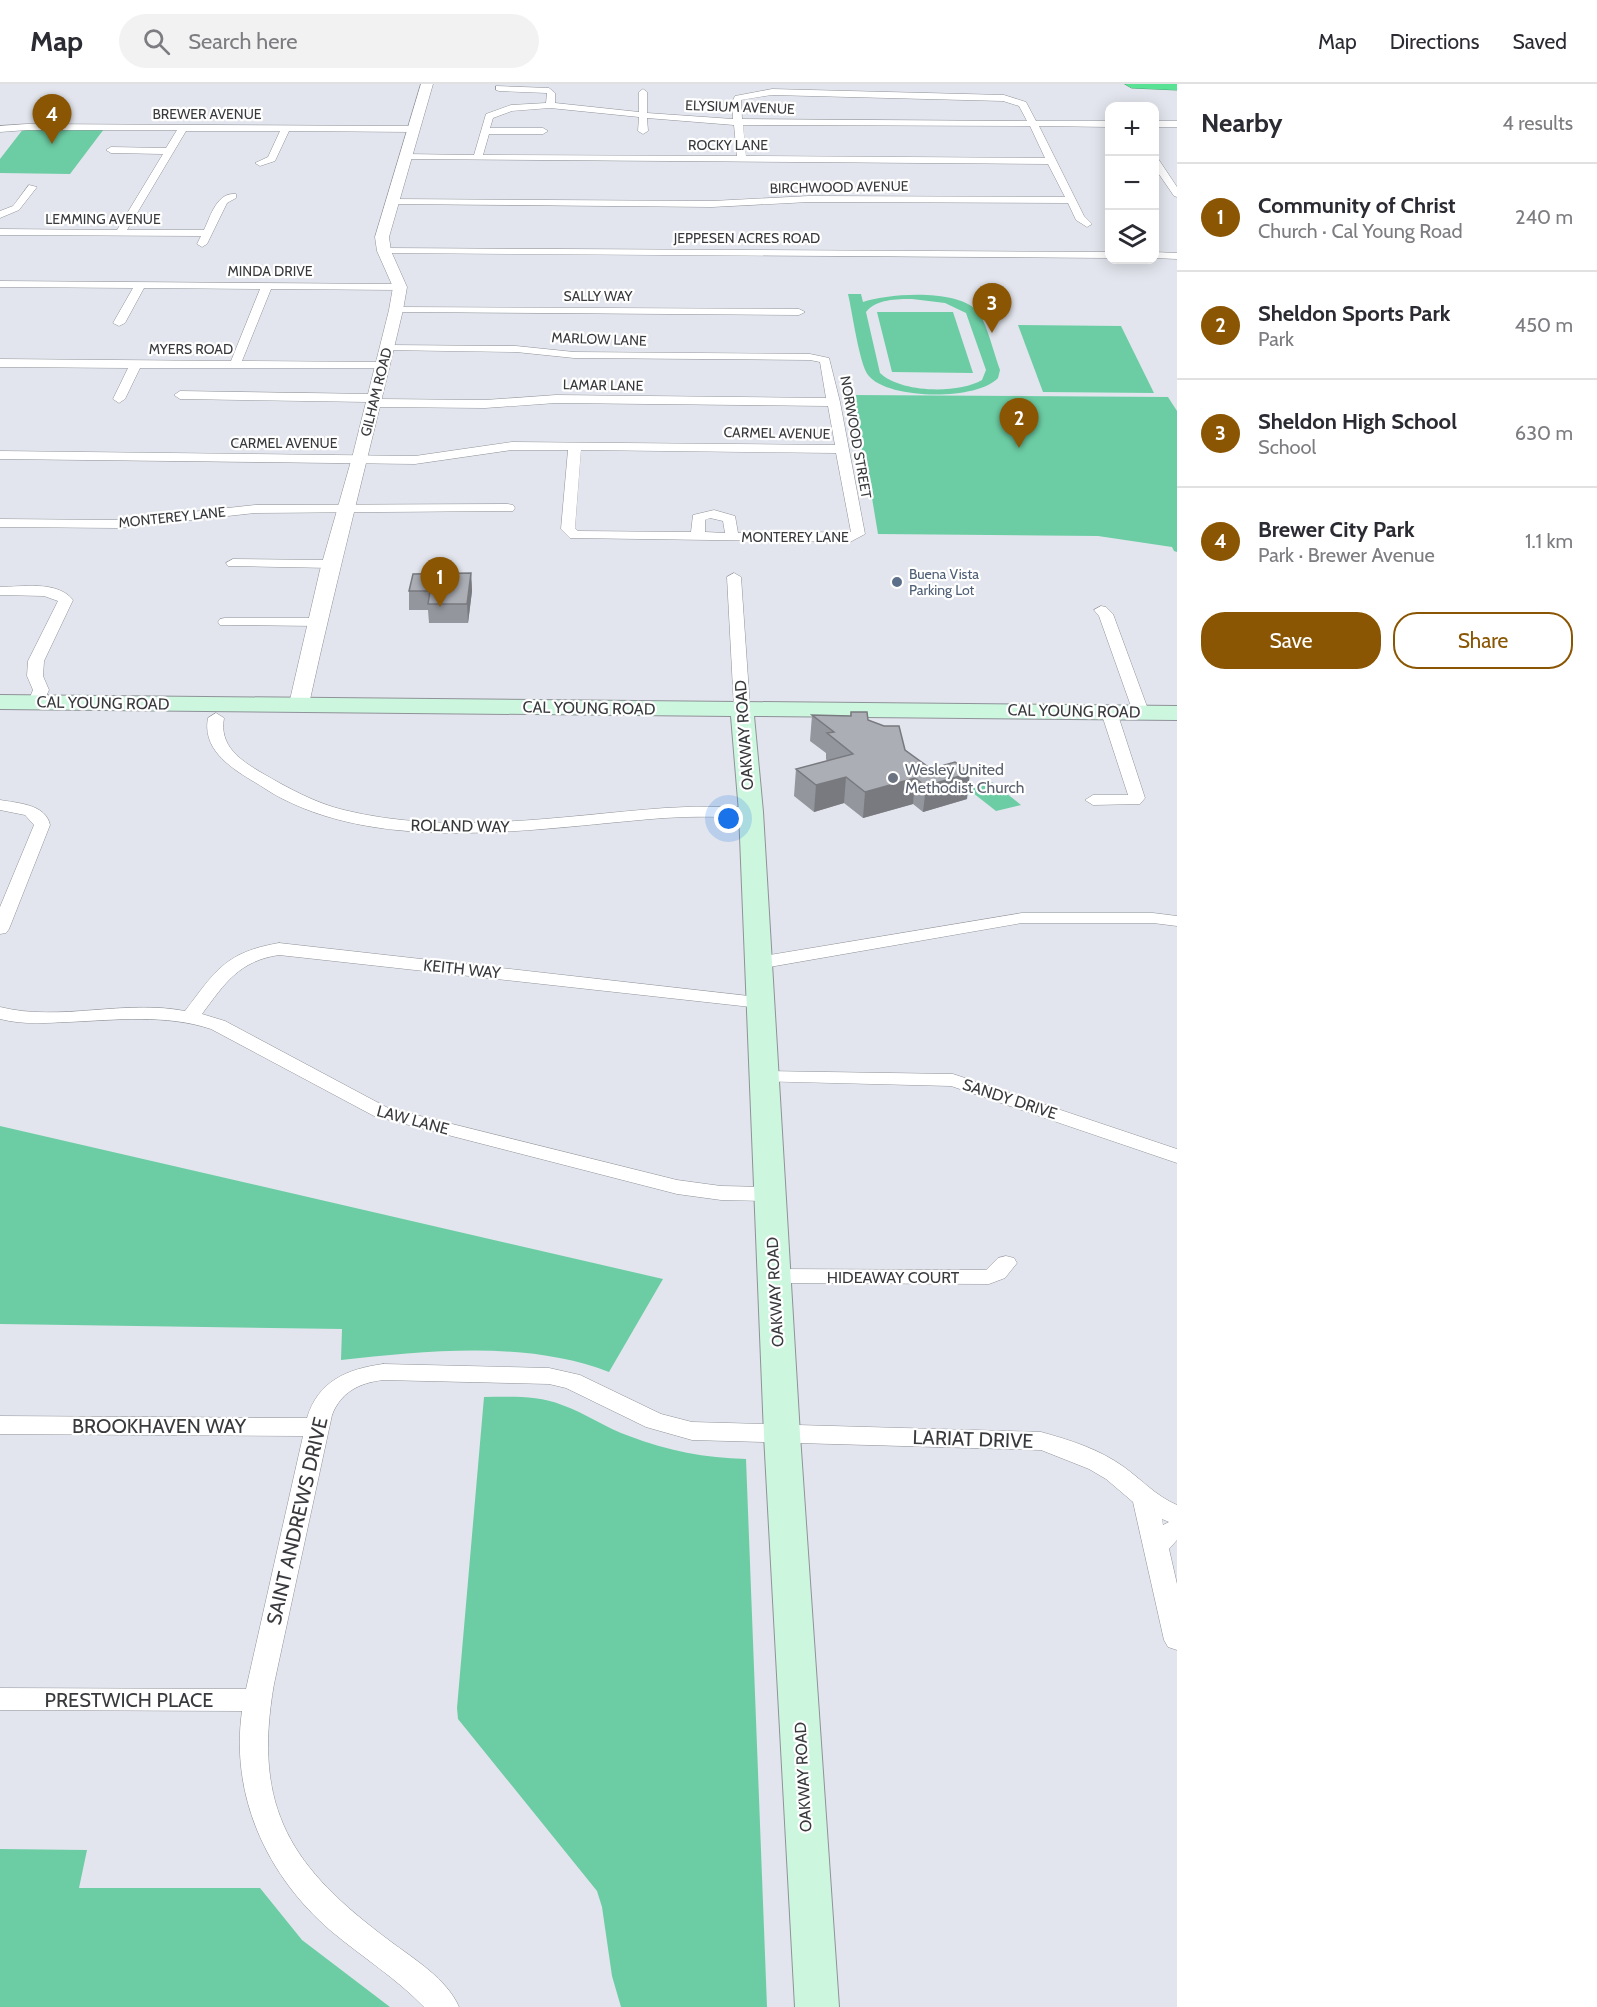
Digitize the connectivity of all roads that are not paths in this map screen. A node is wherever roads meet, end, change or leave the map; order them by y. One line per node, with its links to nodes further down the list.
1 (427, 84): 18 (street)
2 (1132, 84): 3 (highway)
3 (1177, 86)
4 (499, 88): 6 (street)
5 (643, 92): 7 (street)
6 (550, 105): 7 (street, ELYSIUM AVENUE); 19 (street, ELYSIUM AVENUE)
7 (643, 115): 9 (street, ELYSIUM AVENUE); 21 (street)
8 (74, 118): 14 (street)
9 (738, 122): 10 (street, ELYSIUM AVENUE); 10 (street); 26 (street)
10 (1033, 124): 11 (street, ELYSIUM AVENUE); 27 (street)
11 (1105, 124)
12 (1159, 124): 13 (street)
13 (1177, 124)
14 (67, 127): 15 (street, BREWER AVENUE); 17 (street, BREWER AVENUE)
15 (183, 128): 16 (street, BREWER AVENUE); 23 (street)
16 (286, 128): 18 (street, BREWER AVENUE); 31 (street)
17 (0, 129)
18 (414, 129): 24 (street)
19 (484, 130): 20 (street); 25 (street)
20 (543, 131)
21 (643, 131)
22 (111, 150): 23 (street)
23 (169, 151): 29 (street)
24 (405, 157): 25 (street, ROCKY LANE); 36 (street)
25 (478, 158): 26 (street, ROCKY LANE)
26 (742, 159): 27 (street, ROCKY LANE)
27 (1052, 161): 35 (street)
28 (151, 162): 29 (street)
29 (163, 162): 41 (street)
30 (1160, 163): 33 (street)
31 (260, 164)
32 (32, 187): 37 (street)
33 (1177, 194)
34 (233, 196): 42 (street)
35 (1072, 200): 36 (street, BIRCHWOOD AVENUE); 38 (street)
36 (392, 202): 45 (street)
37 (0, 215)
38 (1087, 224)
39 (0, 232): 40 (street, LEMMING AVENUE)
40 (83, 232): 41 (street, LEMMING AVENUE); 43 (street)
41 (120, 232): 42 (street, LEMMING AVENUE)
42 (207, 233): 44 (street)
43 (72, 244)
44 (202, 244)
45 (384, 251): 46 (street, JEPPESEN ACRES ROAD); 52 (street)
46 (1105, 255)
47 (1159, 255): 48 (street)
48 (1177, 256)
49 (0, 284): 50 (street, MINDA DRIVE)
50 (140, 285): 51 (street, MINDA DRIVE); 55 (street)
51 (267, 286): 52 (street, MINDA DRIVE); 60 (street)
52 (400, 287): 53 (street, GILHAM ROAD)
53 (396, 310): 54 (street, SALLY WAY); 56 (street, GILHAM ROAD)
54 (799, 312)
55 (119, 323)
56 (387, 348): 57 (street, MARLOW LANE); 61 (street, GILHAM ROAD)
57 (817, 354): 65 (street, NORWOOD STREET)
58 (0, 363): 59 (street, MYERS ROAD)
59 (136, 364): 60 (street, MYERS ROAD); 63 (street)
60 (236, 365): 61 (street, MYERS ROAD)
61 (382, 366): 64 (street, GILHAM ROAD)
62 (180, 395): 64 (street, LAMAR LANE)
63 (119, 399)
64 (374, 401): 65 (street, LAMAR LANE); 70 (street, GILHAM ROAD)
65 (834, 402): 68 (street, NORWOOD STREET)
66 (575, 446): 67 (street, CARMEL AVENUE); 70 (street, CARMEL AVENUE); 76 (street, MONTEREY LANE)
67 (711, 448): 68 (street, CARMEL AVENUE); 71 (street, CARMEL AVENUE)
68 (843, 449): 75 (street, NORWOOD STREET)
69 (0, 455): 70 (street, CARMEL AVENUE)
70 (359, 458): 73 (street, GILHAM ROAD)
71 (711, 463)
72 (508, 508): 73 (street, MONTEREY LANE)
73 (345, 509): 74 (street, MONTEREY LANE); 79 (street, GILHAM ROAD)
74 (0, 523)
75 (858, 536): 77 (street, MONTEREY LANE)
76 (698, 537): 77 (street, MONTEREY LANE); 77 (street, MONTEREY LANE)
77 (732, 537)
78 (233, 563): 79 (street)
79 (331, 564): 84 (street, GILHAM ROAD)
80 (734, 577): 88 (street, OAKWAY ROAD)
81 (0, 591): 86 (street)
82 (1101, 610): 90 (street)
83 (225, 622): 84 (street)
84 (319, 622): 87 (street, GILHAM ROAD)
85 (0, 702): 86 (main road, CAL YOUNG ROAD)
86 (36, 702): 87 (main road, CAL YOUNG ROAD)
87 (299, 704): 88 (main road, CAL YOUNG ROAD)
88 (742, 708): 89 (main road, CAL YOUNG ROAD); 95 (main road, OAKWAY ROAD)
89 (1109, 712): 90 (main road, CAL YOUNG ROAD); 93 (street)
90 (1141, 712): 91 (main road, CAL YOUNG ROAD)
91 (1177, 713)
92 (216, 718): 95 (street, ROLAND WAY)
93 (1093, 800)
94 (0, 805): 97 (street)
95 (751, 812): 98 (main road, OAKWAY ROAD)
96 (1177, 921): 98 (street)
97 (0, 929)
98 (758, 963): 99 (main road, OAKWAY ROAD)
99 (760, 1002): 101 (street, KEITH WAY); 102 (main road, OAKWAY ROAD)
100 (0, 1013): 101 (street, LAW LANE)
101 (191, 1016): 104 (street, LAW LANE)
102 (764, 1077): 103 (street, SANDY DRIVE); 104 (main road, OAKWAY ROAD)
103 (1177, 1156)
104 (770, 1194): 106 (main road, OAKWAY ROAD)
105 (1006, 1263): 106 (street, HIDEAWAY COURT)
106 (774, 1276): 109 (main road, OAKWAY ROAD)
107 (0, 1425): 108 (street, BROOKHAVEN WAY)
108 (317, 1426): 109 (street, SAINT ANDREWS DRIVE); 116 (street, SAINT ANDREWS DRIVE)
109 (782, 1435): 110 (street, LARIAT DRIVE); 118 (main road, OAKWAY ROAD)
110 (1145, 1501): 111 (street, LARIAT DRIVE); 113 (street)
111 (1177, 1515)
112 (1177, 1529): 113 (street)
113 (1156, 1548): 114 (street)
114 (1177, 1640)
115 (0, 1699): 116 (street, PRESTWICH PLACE)
116 (258, 1700): 117 (street, SAINT ANDREWS DRIVE)
117 (444, 2007)
118 (817, 2007)

